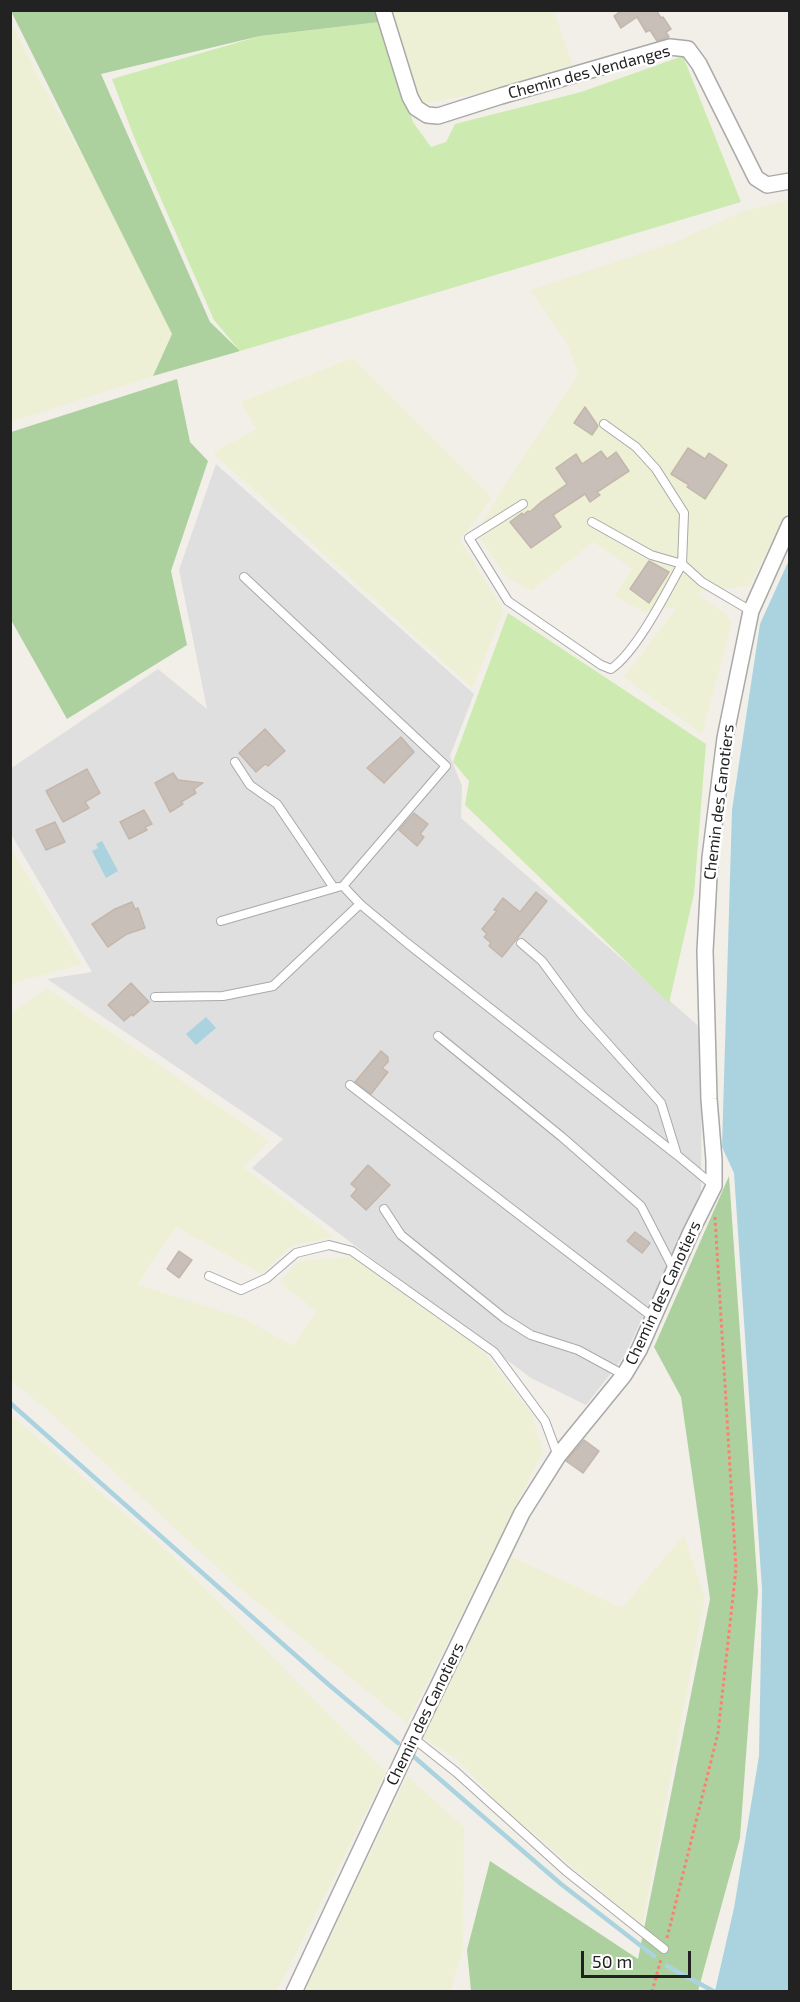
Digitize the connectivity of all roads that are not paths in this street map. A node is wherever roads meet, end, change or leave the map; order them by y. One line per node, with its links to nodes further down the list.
1 (383, 10): 2 (street, Chemin des Vendanges)
2 (789, 181)
3 (604, 424): 7 (lane)
4 (523, 504): 7 (lane)
5 (592, 522): 7 (lane)
6 (789, 524): 9 (street, Chemin des Canotiers)
7 (682, 564): 9 (lane)
8 (244, 577): 11 (lane)
9 (751, 611): 20 (street, Chemin des Canotiers)
10 (235, 762): 12 (lane)
11 (343, 886): 12 (lane); 13 (lane)
12 (334, 888): 14 (lane)
13 (360, 904): 16 (lane); 19 (lane)
14 (221, 921)
15 (521, 944): 19 (lane)
16 (155, 997)
17 (438, 1036): 22 (lane)
18 (350, 1085): 24 (lane)
19 (677, 1155): 20 (lane)
20 (714, 1186): 22 (street, Chemin des Canotiers)
21 (384, 1209): 25 (lane)
22 (675, 1270): 24 (street, Chemin des Canotiers)
23 (209, 1276): 26 (lane)
24 (654, 1318): 25 (street, Chemin des Canotiers)
25 (624, 1375): 26 (street, Chemin des Canotiers)
26 (558, 1456): 27 (street, Chemin des Canotiers)
27 (413, 1738): 28 (lane); 29 (street, Chemin des Canotiers)
28 (664, 1949)
29 (294, 1992)

